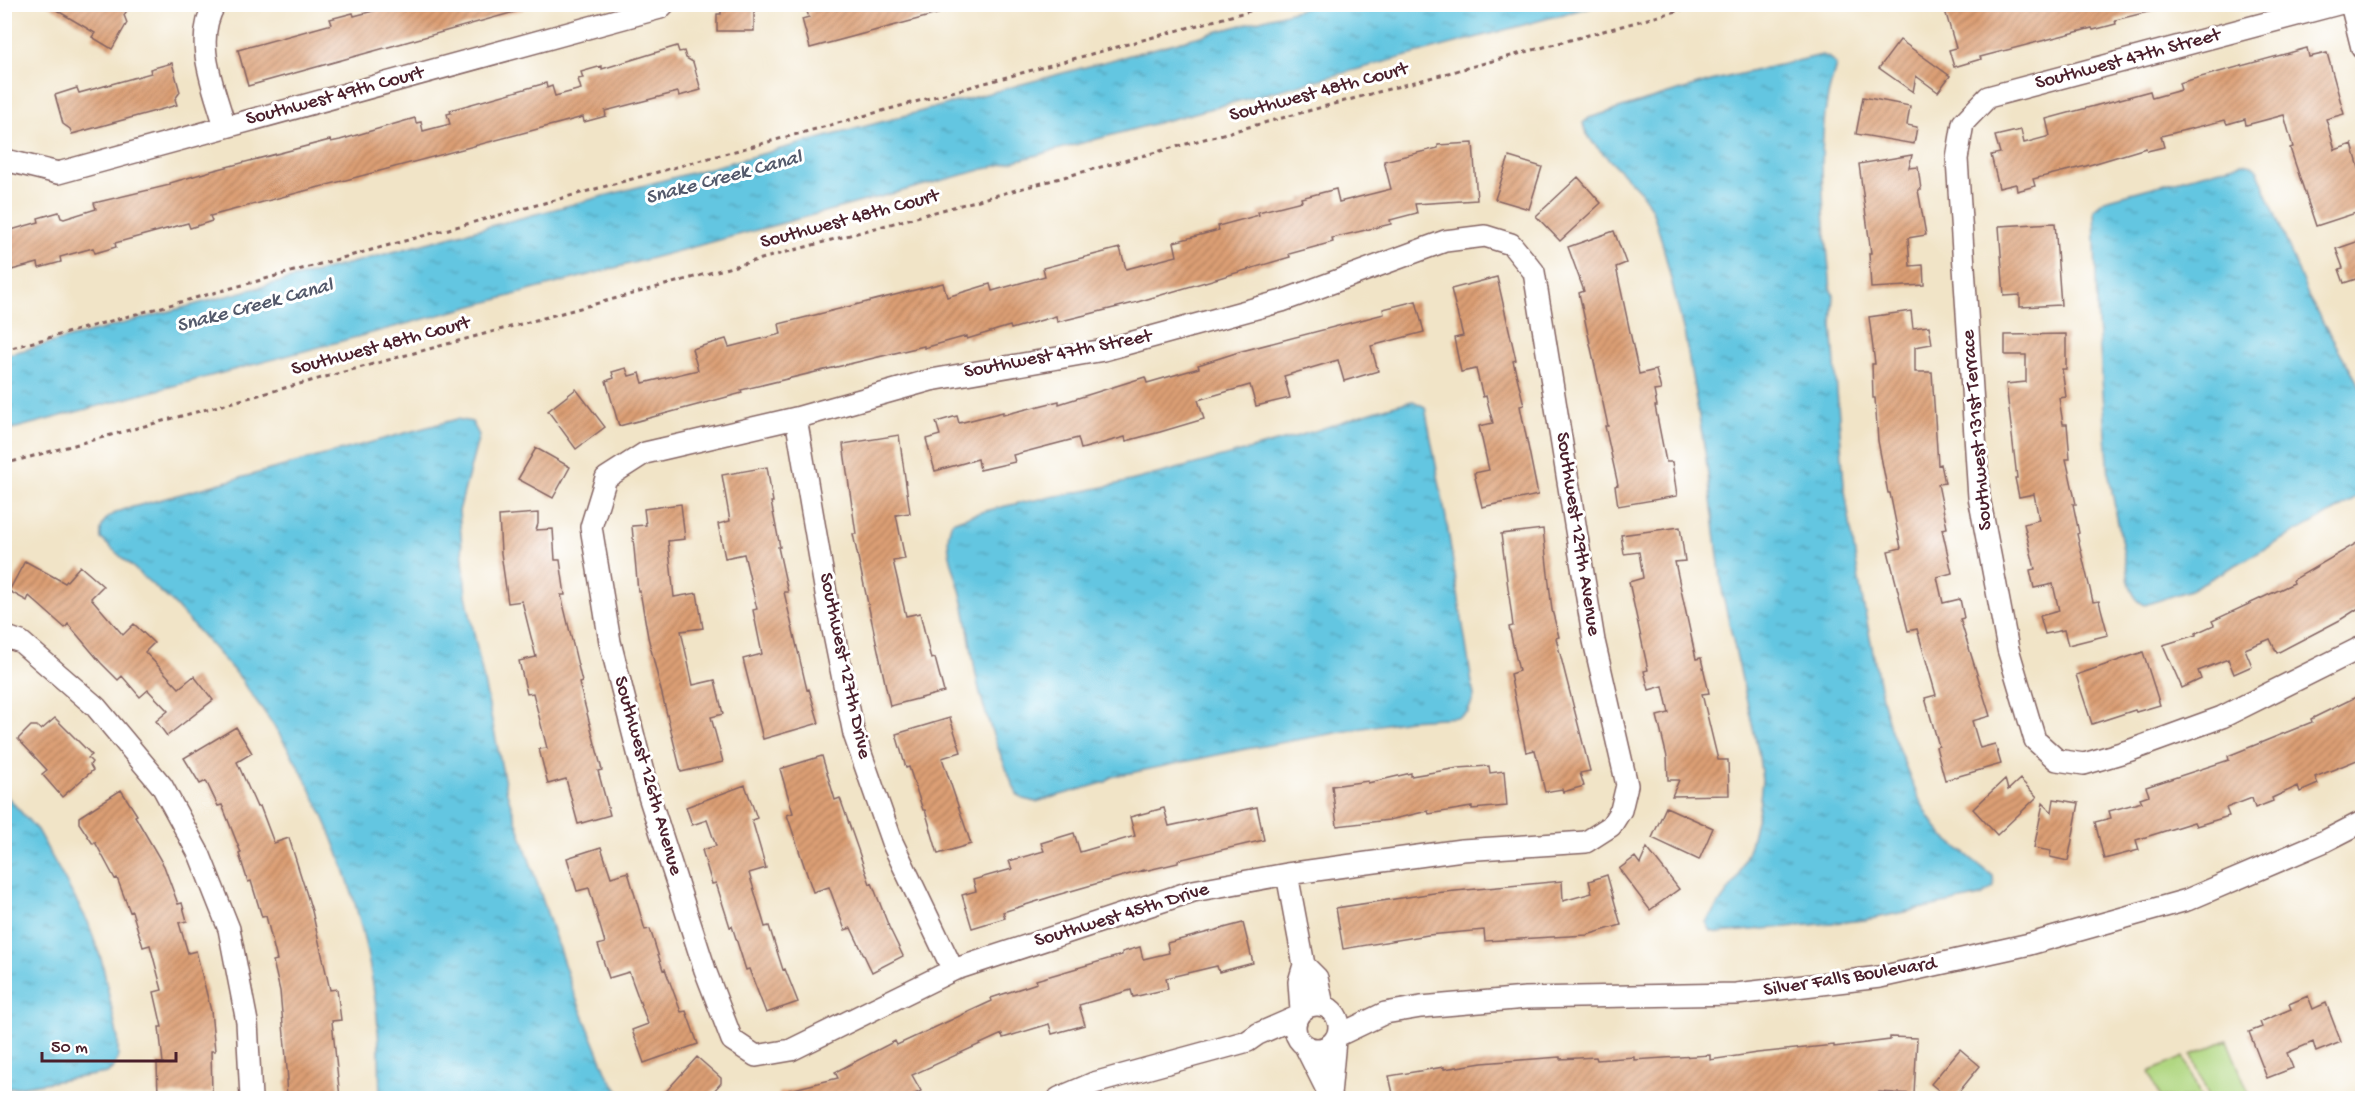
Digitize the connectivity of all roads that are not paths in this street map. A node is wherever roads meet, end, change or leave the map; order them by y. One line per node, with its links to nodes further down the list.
1 (664, 4): 7 (street, Southwest 49th Court)
2 (2338, 4): 6 (street, Southwest 47th Street)
3 (2351, 4): 5 (street)
4 (211, 6): 7 (street)
5 (2362, 48)
6 (1963, 123): 13 (street, Southwest 131st Terrace)
7 (225, 128): 8 (street, Southwest 49th Court)
8 (5, 160)
9 (1511, 244): 10 (street, Southwest 47th Street); 15 (street, Southwest 129th Avenue)
10 (796, 418): 11 (street, Southwest 47th Street); 18 (street, Southwest 127th Drive)
11 (606, 478): 25 (street, Southwest 126th Avenue)
12 (4, 636): 27 (street)
13 (2362, 647)
14 (2362, 822): 20 (street, Silver Falls Boulevard)
15 (1611, 826): 16 (street, Southwest 45th Drive)
16 (1287, 874): 17 (street); 18 (street, Southwest 45th Drive)
17 (1304, 965): 19 (street); 21 (street)
18 (953, 970): 25 (street, Southwest 45th Drive)
19 (1328, 1009): 20 (street, Silver Falls Boulevard); 21 (street); 22 (street)
20 (1385, 1013): 22 (street, Silver Falls Boulevard)
21 (1299, 1014): 23 (street); 24 (street)
22 (1336, 1038): 24 (street); 26 (street)
23 (1248, 1041): 24 (street); 28 (street)
24 (1302, 1043): 26 (street)
25 (756, 1056)
26 (1330, 1097)
27 (250, 1098)
28 (1059, 1098)

